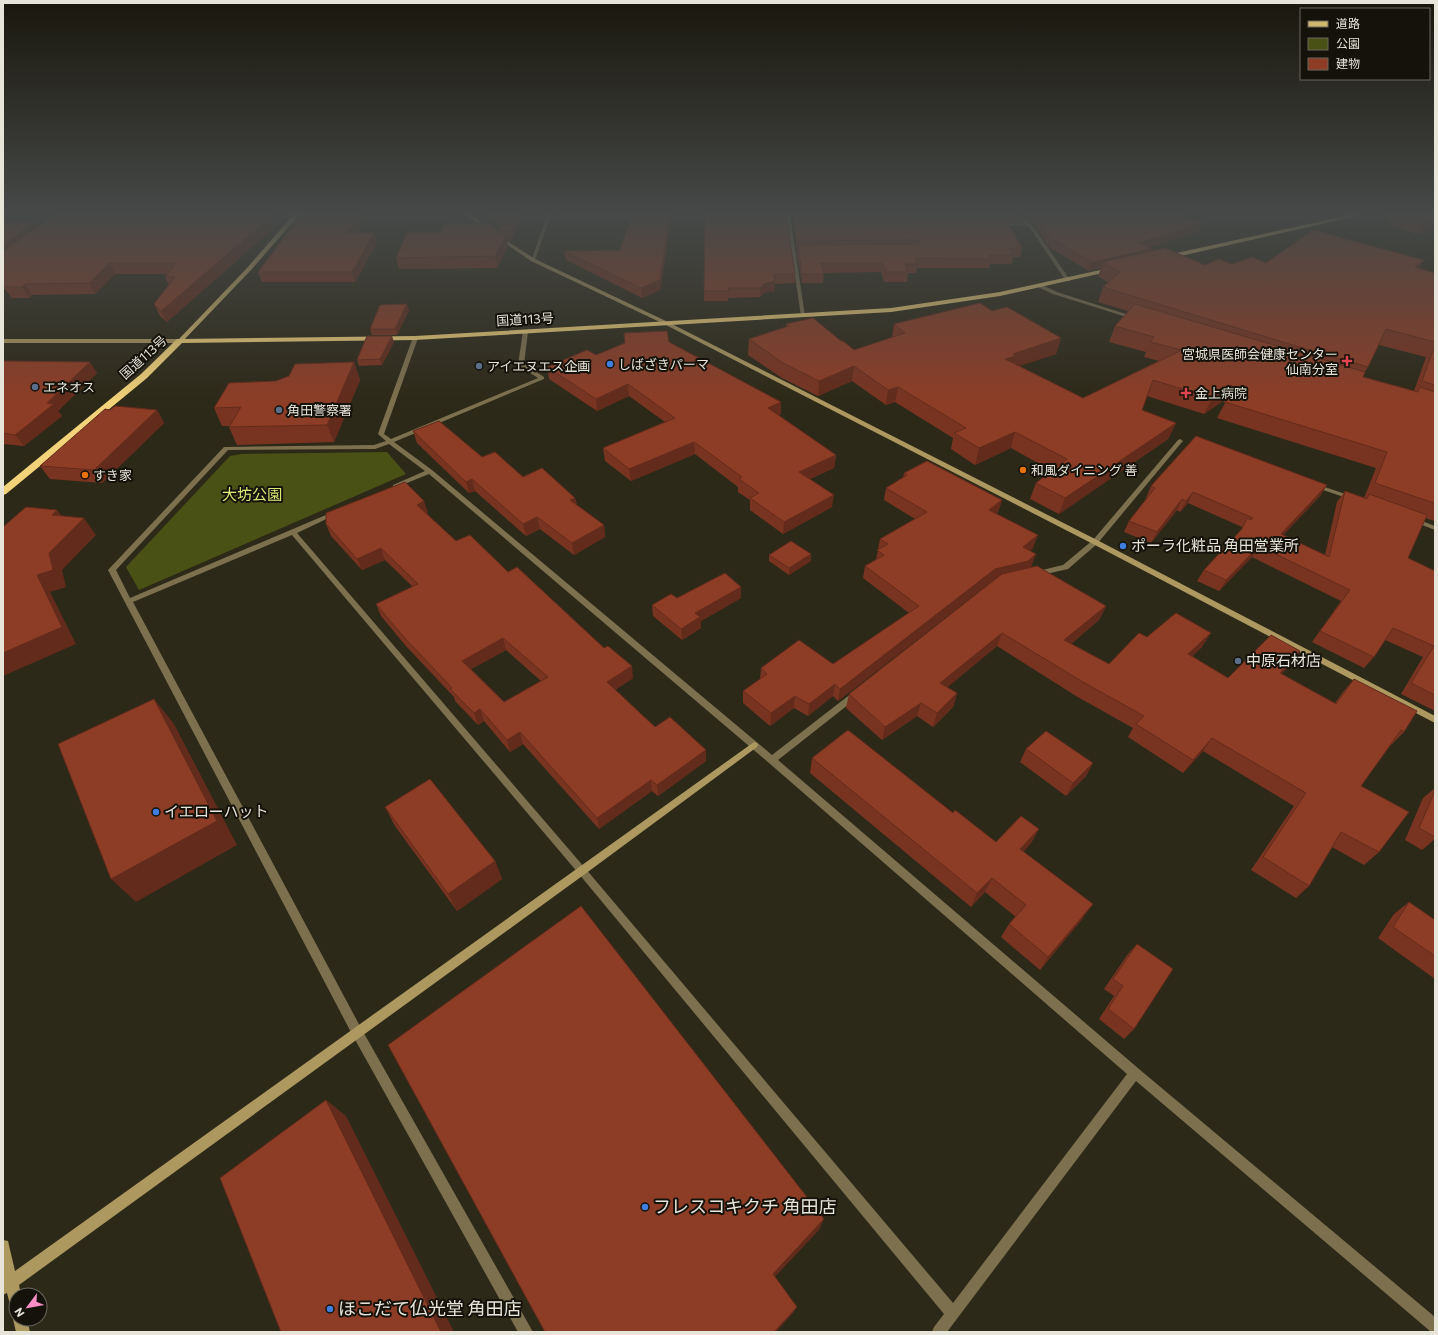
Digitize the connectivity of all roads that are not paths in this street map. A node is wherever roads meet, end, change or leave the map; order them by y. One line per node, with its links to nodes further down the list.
1 (241, 277): 14 (main road)
2 (570, 277): 10 (street)
3 (798, 277): 8 (street)
4 (1066, 277): 6 (street)
5 (1080, 277): 6 (highway, 国道113号)
6 (1068, 280): 7 (highway, 国道113号)
7 (1040, 286): 8 (highway, 国道113号); 9 (street)
8 (803, 316): 10 (highway, 国道113号)
9 (1138, 318)
10 (666, 323): 11 (highway, 国道113号); 26 (street)
11 (525, 332): 12 (highway, 国道113号); 16 (street)
12 (415, 338): 14 (highway, 国道113号); 16 (street)
13 (3, 341): 14 (street)
14 (180, 341): 20 (highway, 国道113号)
15 (1180, 441): 26 (street)
16 (390, 442): 17 (street); 28 (street)
17 (430, 471): 19 (street); 31 (street)
18 (1307, 483): 21 (street)
19 (386, 490)
20 (3, 492)
21 (1360, 501)
22 (343, 509): 25 (street)
23 (1405, 517): 24 (street)
24 (1435, 528)
25 (292, 532): 28 (street); 33 (street)
26 (1095, 542): 27 (street); 30 (street)
27 (1030, 576)
28 (129, 601): 34 (street)
29 (859, 692): 32 (street)
30 (1435, 720)
31 (754, 745): 32 (street); 33 (street)
32 (772, 760): 35 (street)
33 (582, 871): 34 (street); 38 (street)
34 (357, 1032): 37 (street); 40 (street)
35 (1135, 1073): 38 (street); 39 (street)
36 (3, 1246): 37 (street)
37 (7, 1285)
38 (953, 1314): 41 (street)
39 (1435, 1326)
40 (526, 1332)
41 (939, 1332)

